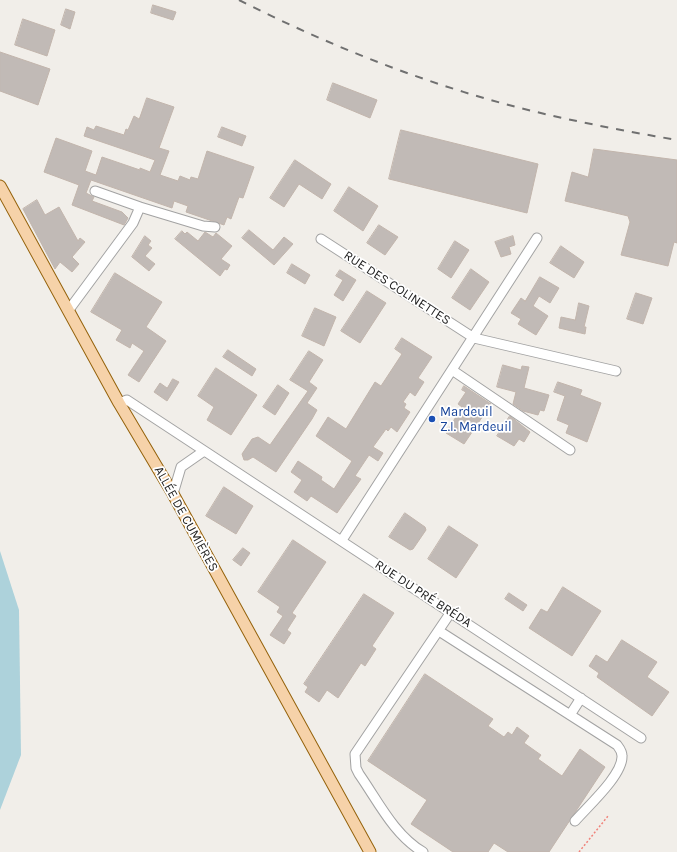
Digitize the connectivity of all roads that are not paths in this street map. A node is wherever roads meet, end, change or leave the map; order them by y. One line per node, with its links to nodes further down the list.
1 (0, 186): 7 (main road, ALLÉE DE CUMIÈRES)
2 (95, 191): 3 (street)
3 (140, 207): 4 (street); 7 (street)
4 (215, 227)
5 (537, 238): 8 (street)
6 (321, 239): 8 (street, RUE DES COLINETTES)
7 (68, 311): 11 (main road, ALLÉE DE CUMIÈRES)
8 (474, 338): 9 (street); 10 (street, RUE DES COLINETTES)
9 (452, 370): 12 (street); 15 (street)
10 (616, 371)
11 (119, 403): 13 (street, RUE DU PRÉ BRÉDA); 14 (main road, ALLÉE DE CUMIÈRES)
12 (570, 450)
13 (204, 451): 14 (street); 15 (street, RUE DU PRÉ BRÉDA)
14 (173, 494): 22 (main road, ALLÉE DE CUMIÈRES)
15 (342, 540): 16 (street, RUE DU PRÉ BRÉDA)
16 (451, 612): 17 (street); 18 (street, RUE DU PRÉ BRÉDA)
17 (438, 631): 19 (street); 23 (street)
18 (581, 698): 19 (street); 20 (street, RUE DU PRÉ BRÉDA)
19 (570, 715): 21 (street)
20 (641, 738)
21 (575, 822)
22 (370, 852)
23 (423, 852)

